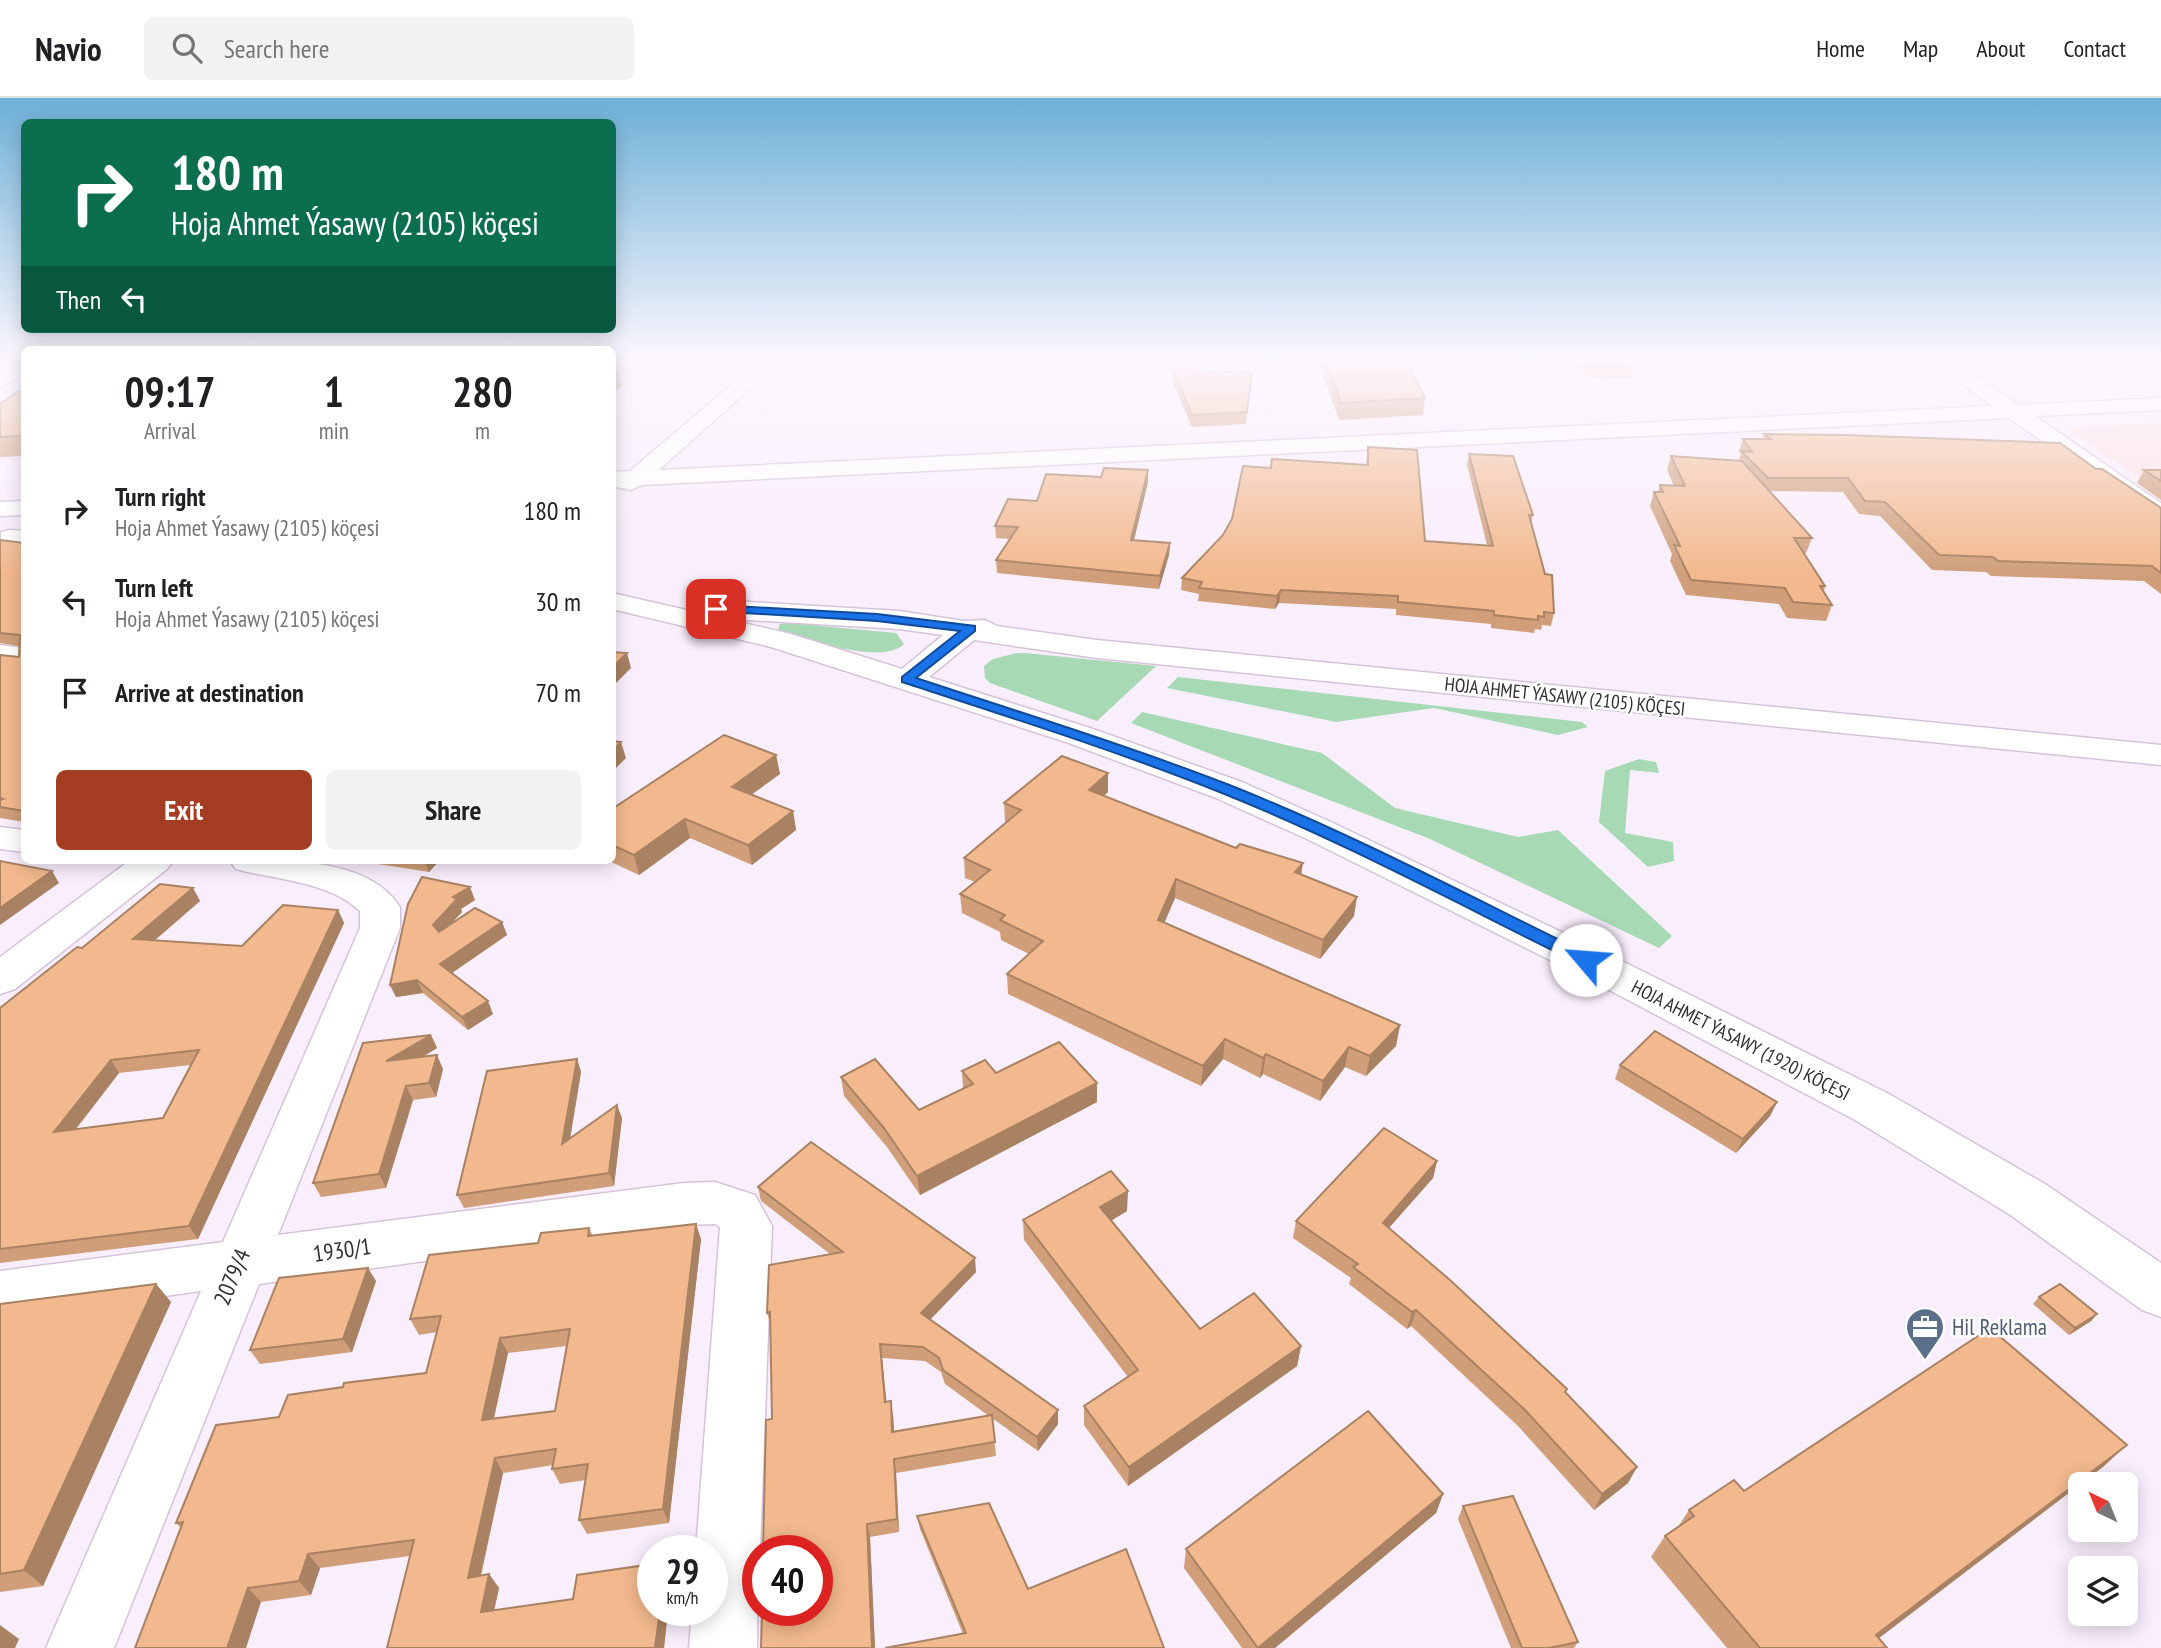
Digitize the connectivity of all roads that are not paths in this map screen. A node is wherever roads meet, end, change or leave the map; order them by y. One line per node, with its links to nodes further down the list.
1 (691, 430): 4 (street)
2 (1614, 430): 4 (street)
3 (2039, 430): 9 (street)
4 (635, 478): 5 (street); 6 (street)
5 (616, 479)
6 (616, 495)
7 (21, 508): 8 (street)
8 (0, 509)
9 (2161, 514)
10 (616, 601): 12 (street, HOJA AHMET ÝASAWY (2105) KÖÇESI)
11 (616, 601): 15 (street, HOJA AHMET ÝASAWY (2105) KÖÇESI)
12 (970, 628): 15 (street); 16 (street, HOJA AHMET ÝASAWY (2105) KÖÇESI); 17 (street, HOJA AHMET ÝASAWY (2105) KÖÇESI)
13 (0, 654): 14 (street)
14 (21, 657)
15 (907, 680): 24 (street, HOJA AHMET ÝASAWY (1920) KÖÇESI)
16 (2161, 735)
17 (2161, 755)
18 (0, 838): 19 (street)
19 (21, 841)
20 (149, 864): 22 (street)
21 (260, 864): 23 (street, 2079/4 / 2079/4)
22 (0, 979)
23 (238, 1264): 25 (street, 1930/1); 26 (street, 2079/4 / 2079/4); 27 (street, 1930/1)
24 (2161, 1293)
25 (0, 1295)
26 (80, 1648)
27 (723, 1648)

